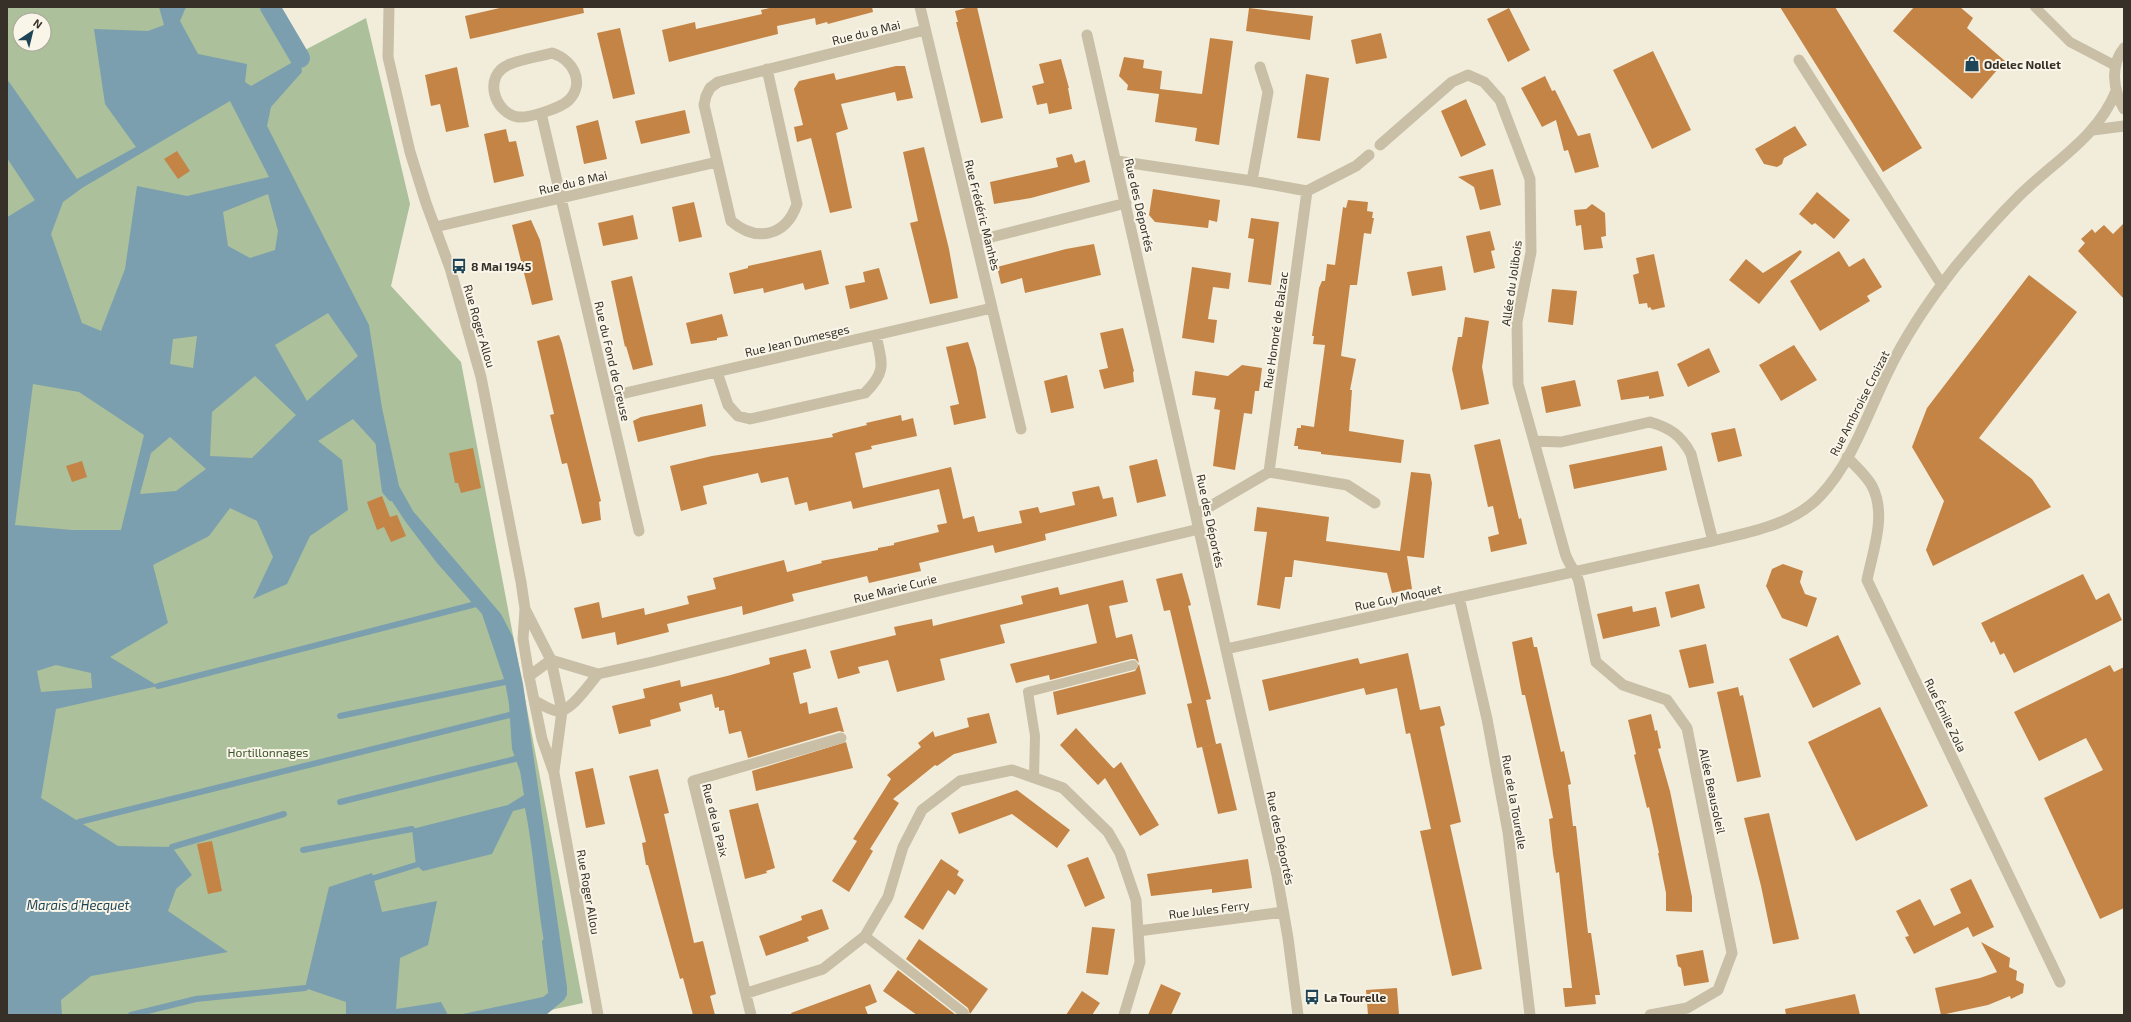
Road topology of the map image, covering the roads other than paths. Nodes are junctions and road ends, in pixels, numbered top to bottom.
1 (389, 7) edge
2 (920, 7) edge
3 (2035, 7) edge
4 (925, 30) junction
5 (1087, 35) dead end
6 (2124, 48) edge
7 (1799, 60) dead end
8 (2116, 66) junction
9 (1260, 67) dead end
10 (766, 69) junction
11 (2116, 91) junction
12 (2124, 109) edge
13 (541, 113) junction
14 (2124, 126) edge
15 (2093, 130) junction
16 (1380, 145) dead end
17 (1368, 155) dead end
18 (1117, 161) junction
19 (717, 162) junction
20 (1252, 181) junction
21 (1307, 191) junction
22 (562, 198) junction
23 (1126, 203) junction
24 (435, 227) junction
25 (976, 241) junction
26 (1942, 285) junction
27 (992, 308) junction
28 (876, 335) junction
29 (717, 372) junction
30 (608, 397) junction
31 (1022, 429) dead end
32 (1534, 441) junction
33 (1847, 457) junction
34 (1270, 472) junction
35 (1375, 503) dead end
36 (1196, 514) junction
37 (1199, 529) junction
38 (639, 531) dead end
39 (1713, 541) junction
40 (1576, 572) junction
41 (1459, 597) junction
42 (525, 609) junction
43 (1226, 649) junction
44 (551, 660) junction
45 (1133, 665) dead end
46 (598, 674) junction
47 (529, 676) junction
48 (535, 701) junction
49 (562, 711) junction
50 (841, 738) dead end
51 (554, 773) junction
52 (1034, 778) junction
53 (1284, 912) junction
54 (1138, 931) junction
55 (865, 936) junction
56 (2060, 982) dead end
57 (747, 993) junction
58 (964, 1012) dead end
59 (598, 1015) edge
60 (751, 1015) edge
61 (1124, 1015) edge
62 (1298, 1015) edge
63 (1530, 1015) edge
64 (1650, 1015) edge

1 - 24 street, Rue Roger Allou
2 - 4 street, Rue Frédéric Manhès
3 - 8 lane
4 - 10 street, Rue du 8 Mai
4 - 25 street, Rue Frédéric Manhès
5 - 18 street, Rue des Déportés
6 - 8 street
7 - 26 street
8 - 11 street
9 - 20 street
10 - 19 street, Rue du 8 Mai
10 - 19 street, Rue du 8 Mai
11 - 12 street
11 - 15 street, Rue Ambroise Croizat
13 - 13 street
13 - 22 street, Rue du Fond de Creuse
14 - 15 street
15 - 26 street, Rue Ambroise Croizat
16 - 32 street, Allée du Jolibois
17 - 21 street
18 - 20 street
18 - 23 street, Rue des Déportés
19 - 22 street, Rue du 8 Mai
20 - 21 street
21 - 34 street, Rue Honoré de Balzac
22 - 24 street, Rue du 8 Mai
22 - 30 street, Rue du Fond de Creuse
23 - 25 street
23 - 36 street, Rue des Déportés
24 - 42 street, Rue Roger Allou
25 - 27 street, Rue Frédéric Manhès
26 - 33 street, Rue Ambroise Croizat
27 - 28 street, Rue Jean Dumesges
27 - 31 street, Rue Frédéric Manhès
28 - 29 street, Rue Jean Dumesges
28 - 29 street
29 - 30 street, Rue Jean Dumesges
30 - 38 street, Rue du Fond de Creuse
32 - 39 street
32 - 40 street, Allée du Jolibois
33 - 39 street, Rue Ambroise Croizat
33 - 56 street, Rue Émile Zola
34 - 35 street
34 - 36 street
36 - 37 street, Rue des Déportés
37 - 43 street, Rue des Déportés
37 - 46 street, Rue Marie Curie
39 - 40 street, Rue Ambroise Croizat
40 - 41 street, Rue Guy Moquet
40 - 64 street, Allée Beausoleil
41 - 43 street, Rue Guy Moquet
41 - 63 street, Rue de la Tourelle
42 - 44 street, Rue Roger Allou
42 - 47 street, Rue Roger Allou
43 - 53 street, Rue des Déportés
44 - 46 street
44 - 47 street
44 - 49 street, Rue Roger Allou
45 - 52 lane
46 - 49 street
47 - 48 street, Rue Roger Allou
48 - 49 street
48 - 51 street, Rue Roger Allou
49 - 51 street, Rue Roger Allou
50 - 57 street, Rue de la Paix
51 - 59 street, Rue Roger Allou
52 - 54 street
52 - 55 street
53 - 54 street, Rue Jules Ferry
53 - 62 street, Rue des Déportés
54 - 61 street
55 - 57 street
55 - 58 lane
57 - 60 street, Rue de la Paix

